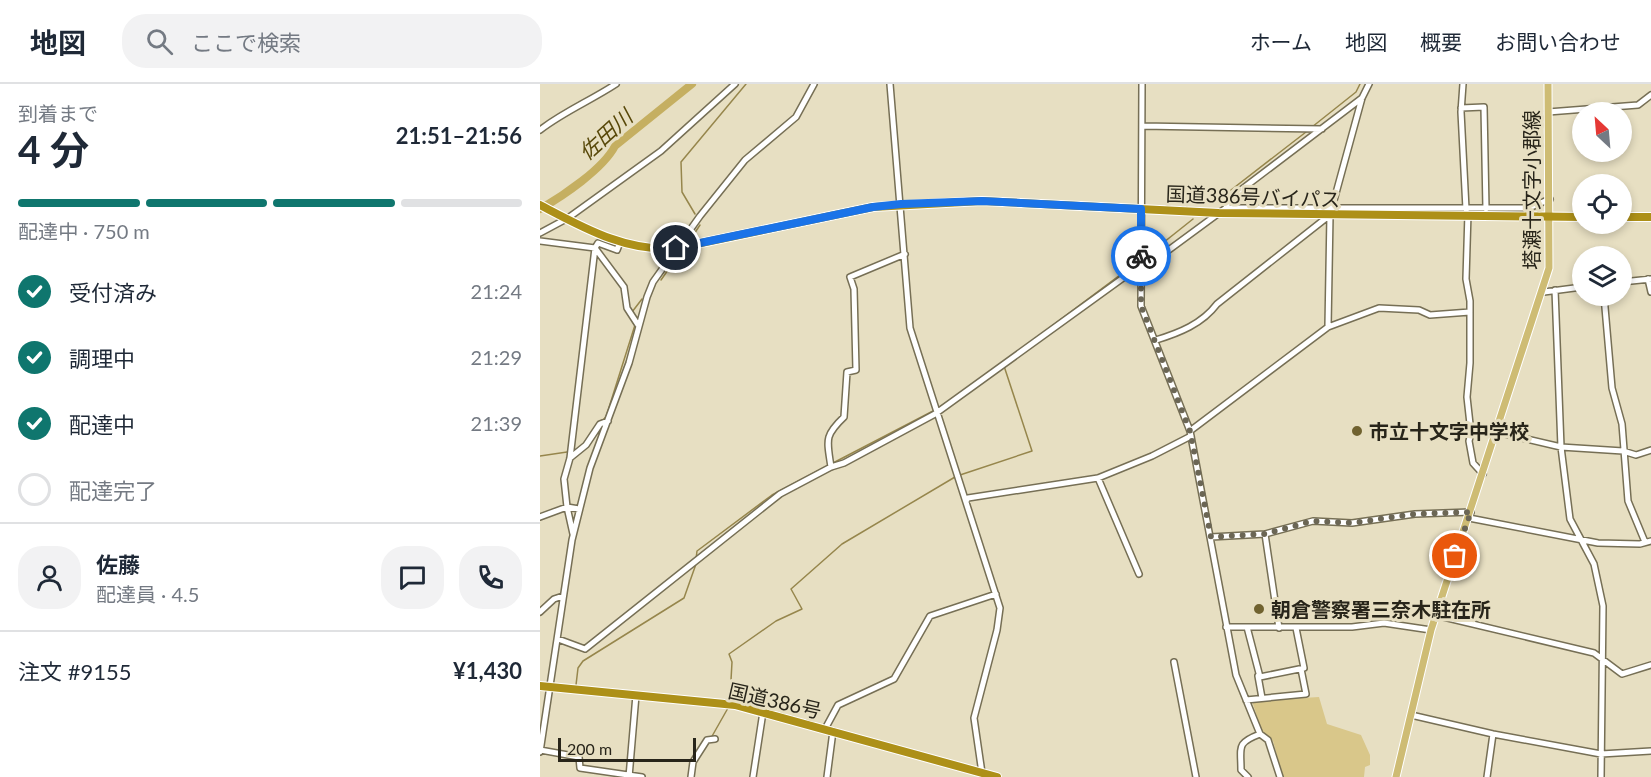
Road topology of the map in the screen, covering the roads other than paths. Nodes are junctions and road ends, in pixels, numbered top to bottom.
1 (616, 84) edge
2 (735, 84) edge
3 (814, 84) edge
4 (890, 84) edge
5 (1142, 84) edge
6 (1369, 84) edge
7 (1463, 84) edge
8 (1548, 84) edge
9 (1651, 95) edge
10 (1362, 98) junction
11 (1461, 108) junction
12 (1548, 112) junction
13 (1143, 126) junction
14 (1322, 129) junction
15 (540, 130) edge
16 (1550, 199) junction
17 (901, 204) junction
18 (540, 205) edge
19 (1226, 208) junction
20 (1141, 209) junction
21 (1486, 209) junction
22 (1331, 212) junction
23 (1467, 212) junction
24 (1219, 213) junction
25 (1550, 216) junction
26 (1572, 217) edge
27 (1632, 217) edge
28 (1651, 217) edge
29 (568, 218) junction
30 (540, 233) edge
31 (540, 241) edge
32 (620, 242) junction
33 (595, 248) junction
34 (676, 248) junction
35 (905, 254) junction
36 (1141, 265) junction
37 (1649, 279) edge
38 (1632, 281) edge
39 (1572, 288) edge
40 (1555, 290) junction
41 (1544, 292) junction
42 (1651, 292) edge
43 (1605, 306) edge
44 (1470, 312) junction
45 (638, 325) junction
46 (1328, 327) junction
47 (1156, 340) junction
48 (935, 414) junction
49 (608, 421) junction
50 (1497, 432) junction
51 (1190, 433) junction
52 (1561, 447) junction
53 (1651, 450) edge
54 (1623, 451) junction
55 (570, 458) junction
56 (831, 467) junction
57 (1483, 474) junction
58 (1098, 478) junction
59 (966, 501) junction
60 (567, 507) junction
61 (579, 509) junction
62 (1470, 515) junction
63 (540, 516) edge
64 (573, 534) junction
65 (1264, 534) junction
66 (1211, 537) junction
67 (1584, 541) junction
68 (1648, 542) edge
69 (1138, 574) dead end
70 (996, 594) junction
71 (563, 596) junction
72 (540, 612) edge
73 (1435, 615) junction
74 (1226, 627) junction
75 (1247, 627) junction
76 (1279, 628) junction
77 (1296, 628) junction
78 (1431, 630) junction
79 (558, 639) junction
80 (1602, 657) junction
81 (1174, 662) dead end
82 (1651, 665) edge
83 (1301, 669) junction
84 (1258, 676) junction
85 (540, 686) edge
86 (551, 686) junction
87 (636, 695) junction
88 (1262, 698) junction
89 (1246, 700) junction
90 (763, 712) junction
91 (1411, 715) junction
92 (829, 730) junction
93 (1260, 734) junction
94 (1493, 734) junction
95 (712, 739) dead end
96 (540, 751) edge
97 (1651, 751) edge
98 (1601, 754) junction
99 (982, 773) junction
100 (629, 776) edge
101 (642, 777) edge
102 (691, 777) edge
103 (753, 777) edge
104 (827, 777) edge
105 (997, 777) edge
106 (1196, 777) edge
107 (1248, 777) edge
108 (1280, 777) edge
109 (1396, 777) edge
110 (1487, 777) edge
111 (1601, 777) edge

1 - 15 street
2 - 29 street
3 - 34 street
4 - 17 street
5 - 13 street
6 - 10 street
7 - 11 street
8 - 12 main road, 塔瀬十文字小郡線
9 - 12 street
10 - 14 street
10 - 22 street
11 - 21 street
11 - 23 street
12 - 16 main road, 塔瀬十文字小郡線
13 - 14 street
13 - 20 street
14 - 19 street
16 - 21 street
16 - 25 main road, 塔瀬十文字小郡線
17 - 20 highway, 国道386号バイパス
17 - 34 highway, 国道386号バイパス
17 - 35 street
18 - 29 highway, 国道386号バイパス
19 - 22 street
19 - 24 street
20 - 24 highway, 国道386号バイパス
20 - 36 street
21 - 23 street
22 - 23 highway, 国道386号バイパス
22 - 24 highway, 国道386号バイパス
22 - 46 street
22 - 47 street
23 - 25 highway, 国道386号バイパス
23 - 44 street
24 - 36 street
25 - 26 highway, 国道386号バイパス
25 - 41 main road, 塔瀬十文字小郡線
27 - 28 highway
29 - 30 street
29 - 32 highway, 国道386号バイパス
31 - 33 street
32 - 33 street
32 - 34 highway, 国道386号バイパス
33 - 45 street
33 - 55 street
34 - 45 street
35 - 48 street
35 - 56 street
36 - 47 street
36 - 48 street
37 - 38 street
37 - 42 street
39 - 40 street
40 - 41 street
40 - 52 street
41 - 50 main road, 塔瀬十文字小郡線
43 - 54 street
44 - 46 street
44 - 57 street
45 - 49 street
46 - 51 street
47 - 51 street
48 - 56 street
48 - 59 street
49 - 55 street
49 - 61 street
50 - 52 street
50 - 57 main road, 塔瀬十文字小郡線
51 - 58 street
51 - 66 street
52 - 54 street
52 - 67 street
53 - 54 street
54 - 68 street
55 - 60 street
56 - 79 street
57 - 62 main road, 塔瀬十文字小郡線
58 - 59 street
58 - 69 street
59 - 70 street
60 - 61 street
60 - 63 street
60 - 64 street
61 - 64 street
62 - 65 street
62 - 67 street
62 - 73 main road, 塔瀬十文字小郡線
64 - 71 street
65 - 66 street
65 - 76 street
66 - 74 street
67 - 68 street
67 - 80 street
70 - 92 street
70 - 99 street
71 - 72 street
71 - 79 street
73 - 78 main road, 塔瀬十文字小郡線
73 - 80 street
74 - 75 street
74 - 89 street
75 - 76 street
75 - 84 street
76 - 77 street
77 - 78 street
77 - 83 street
78 - 91 main road, 塔瀬十文字小郡線
79 - 86 street
80 - 82 street
80 - 98 street
81 - 106 street
83 - 84 street
83 - 88 street
84 - 88 street
85 - 86 highway, 国道386号
86 - 87 highway, 国道386号
86 - 96 street
87 - 90 highway, 国道386号
87 - 100 street
88 - 89 street
89 - 93 street
90 - 92 highway, 国道386号
90 - 103 street
91 - 94 street
91 - 109 main road, 塔瀬十文字小郡線
92 - 99 highway, 国道386号
92 - 104 street
93 - 107 street
93 - 108 street
94 - 98 street
94 - 110 street
95 - 102 street
96 - 100 street
97 - 98 street
98 - 111 street
99 - 105 highway, 国道386号
100 - 101 street

